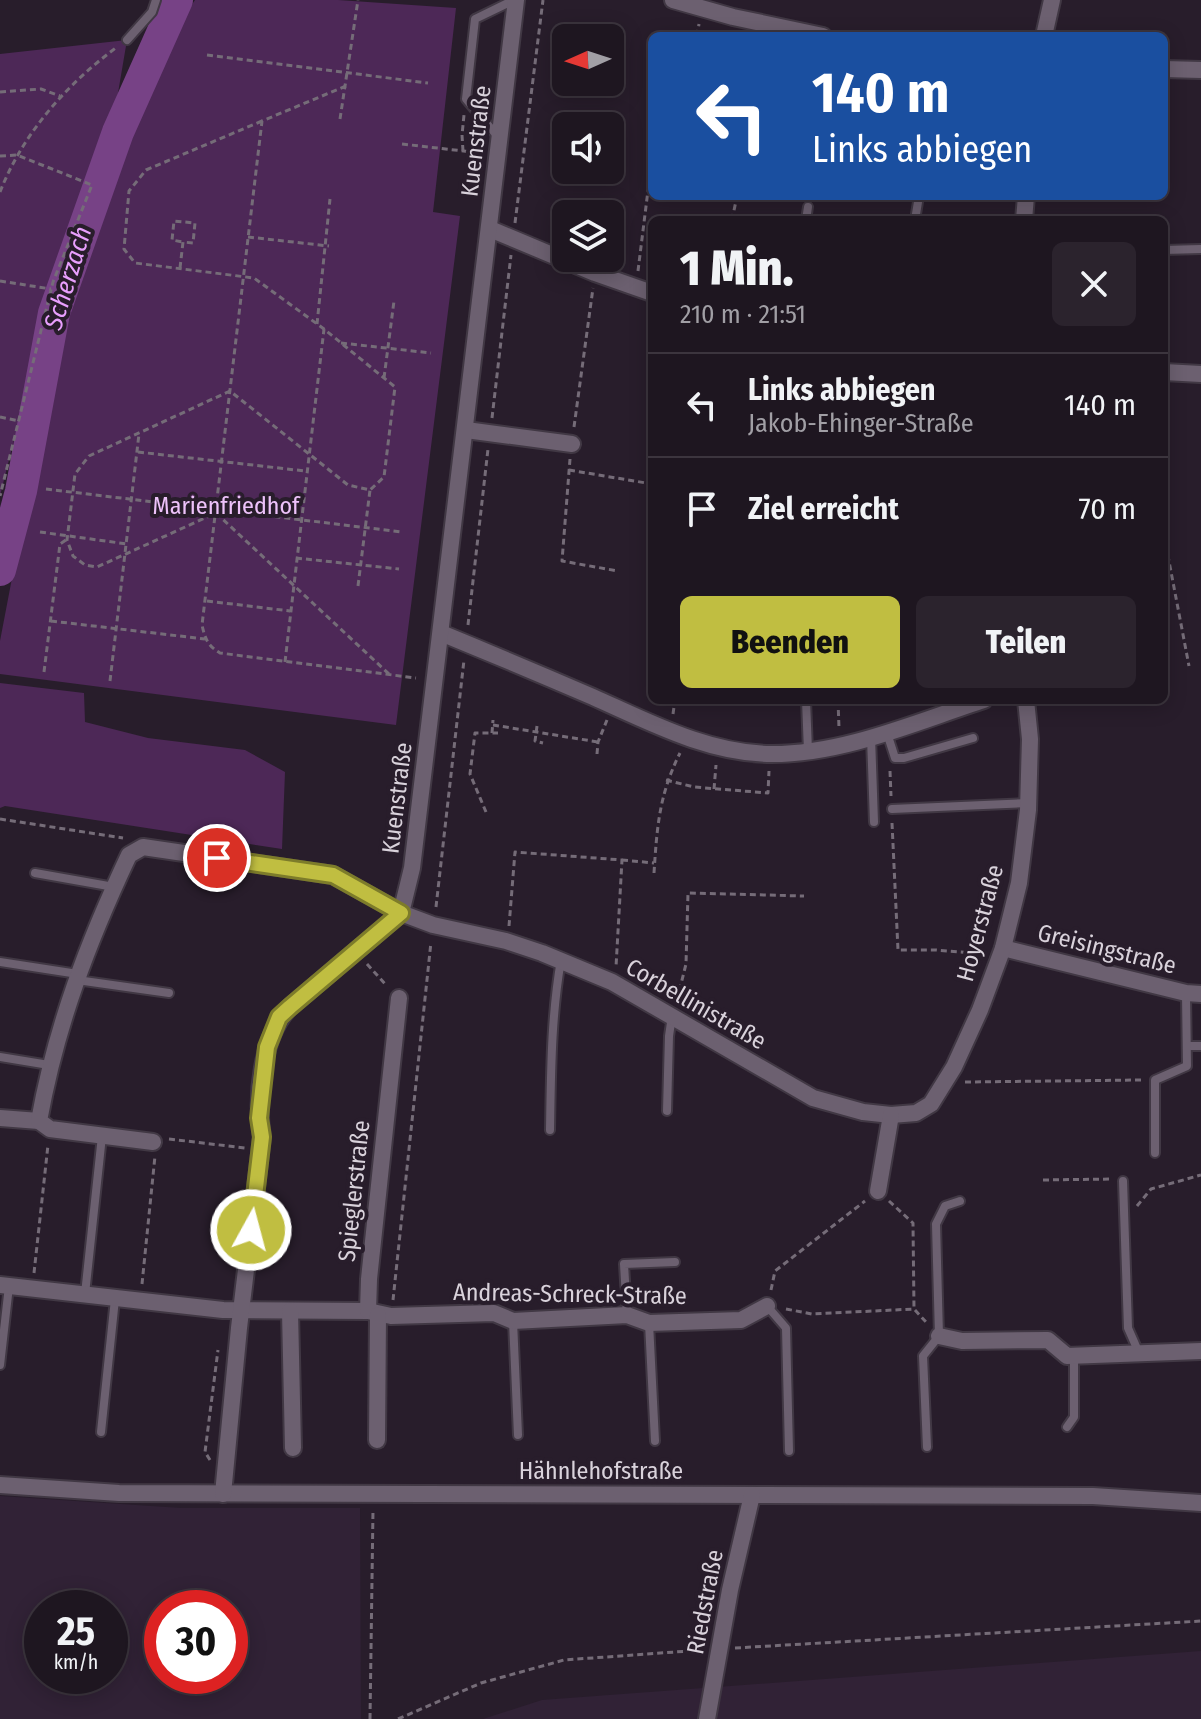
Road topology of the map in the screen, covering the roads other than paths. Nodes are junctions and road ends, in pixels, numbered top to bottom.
1 (156, 0) edge
2 (515, 0) edge
3 (673, 0) edge
4 (1052, 0) edge
5 (800, 32) edge
6 (1045, 32) edge
7 (127, 40) road end
8 (1168, 69) edge
9 (1201, 70) edge
10 (501, 141) junction
11 (808, 207) dead end
12 (807, 216) edge
13 (490, 229) junction
14 (1201, 249) edge
15 (1168, 250) edge
16 (644, 290) edge
17 (1168, 372) edge
18 (1201, 374) edge
19 (466, 430) junction
20 (572, 444) dead end
21 (441, 633) junction
22 (806, 704) edge
23 (973, 704) edge
24 (1026, 704) edge
25 (882, 736) junction
26 (973, 738) dead end
27 (808, 751) junction
28 (1028, 803) junction
29 (892, 809) road end
30 (874, 822) dead end
31 (35, 873) dead end
32 (114, 887) junction
33 (401, 913) junction
34 (1001, 954) junction
35 (561, 960) junction
36 (0, 962) edge
37 (78, 977) junction
38 (169, 993) dead end
39 (1194, 993) edge
40 (399, 998) road end
41 (673, 1015) junction
42 (1187, 1046) junction
43 (1201, 1046) edge
44 (0, 1057) edge
45 (49, 1065) junction
46 (667, 1111) dead end
47 (891, 1115) junction
48 (0, 1118) edge
49 (44, 1125) junction
50 (550, 1130) dead end
51 (102, 1136) junction
52 (153, 1142) road end
53 (1155, 1153) dead end
54 (1123, 1181) road end
55 (878, 1191) road end
56 (960, 1201) dead end
57 (675, 1262) dead end
58 (5, 1286) edge
59 (85, 1295) junction
60 (115, 1299) junction
61 (767, 1306) joint
62 (241, 1311) junction
63 (290, 1311) junction
64 (373, 1313) junction
65 (627, 1315) junction
66 (513, 1321) junction
67 (649, 1323) junction
68 (939, 1336) junction
69 (1201, 1351) edge
70 (1139, 1353) junction
71 (1074, 1356) junction
72 (0, 1365) edge
73 (1067, 1427) dead end
74 (101, 1432) dead end
75 (518, 1435) dead end
76 (377, 1440) dead end
77 (655, 1441) dead end
78 (927, 1447) dead end
79 (293, 1448) dead end
80 (789, 1451) dead end
81 (0, 1485) edge
82 (223, 1494) junction
83 (752, 1495) junction
84 (1201, 1503) edge
85 (707, 1719) edge

1 - 7 lane
2 - 10 street, Kuenstraße
2 - 10 lane
3 - 5 street
4 - 6 street
8 - 9 street
10 - 13 street, Kuenstraße
11 - 12 lane
13 - 16 street
13 - 19 street, Kuenstraße
14 - 15 lane
17 - 18 street
19 - 20 street
19 - 21 street, Kuenstraße
21 - 27 street
21 - 33 street, Kuenstraße
22 - 27 lane
23 - 25 street
24 - 28 street, Hoyerstraße
25 - 26 lane
25 - 27 street
25 - 30 lane
28 - 29 lane
28 - 34 street, Hoyerstraße
31 - 32 lane
32 - 33 street, Corbellinistraße
32 - 37 street
33 - 35 street, Corbellinistraße
33 - 62 street
34 - 39 street, Greisingstraße
34 - 47 street, Hoyerstraße
35 - 41 street, Corbellinistraße
35 - 50 lane
36 - 37 lane
37 - 38 lane
37 - 45 street
39 - 42 lane
40 - 64 street, Spieglerstraße
41 - 46 lane
41 - 47 street, Corbellinistraße
42 - 43 lane
42 - 53 lane
44 - 45 lane
45 - 49 street
47 - 55 street
48 - 49 street
49 - 51 street
51 - 52 street
51 - 59 lane
54 - 70 lane
56 - 68 lane
57 - 65 lane
58 - 59 street
58 - 72 lane
59 - 60 street
60 - 62 street
60 - 74 lane
61 - 67 street, Andreas-Schreck-Straße
61 - 80 lane
62 - 63 street
62 - 82 street
63 - 64 street
63 - 79 street
64 - 66 street, Andreas-Schreck-Straße
64 - 76 street, Spieglerstraße
65 - 66 street, Andreas-Schreck-Straße
65 - 67 street, Andreas-Schreck-Straße
66 - 75 lane
67 - 77 lane
68 - 71 street
68 - 78 lane
69 - 70 street
70 - 71 street
71 - 73 lane
81 - 82 street, Hähnlehofstraße
82 - 83 street, Hähnlehofstraße
83 - 84 street, Hähnlehofstraße
83 - 85 street, Riedstraße

